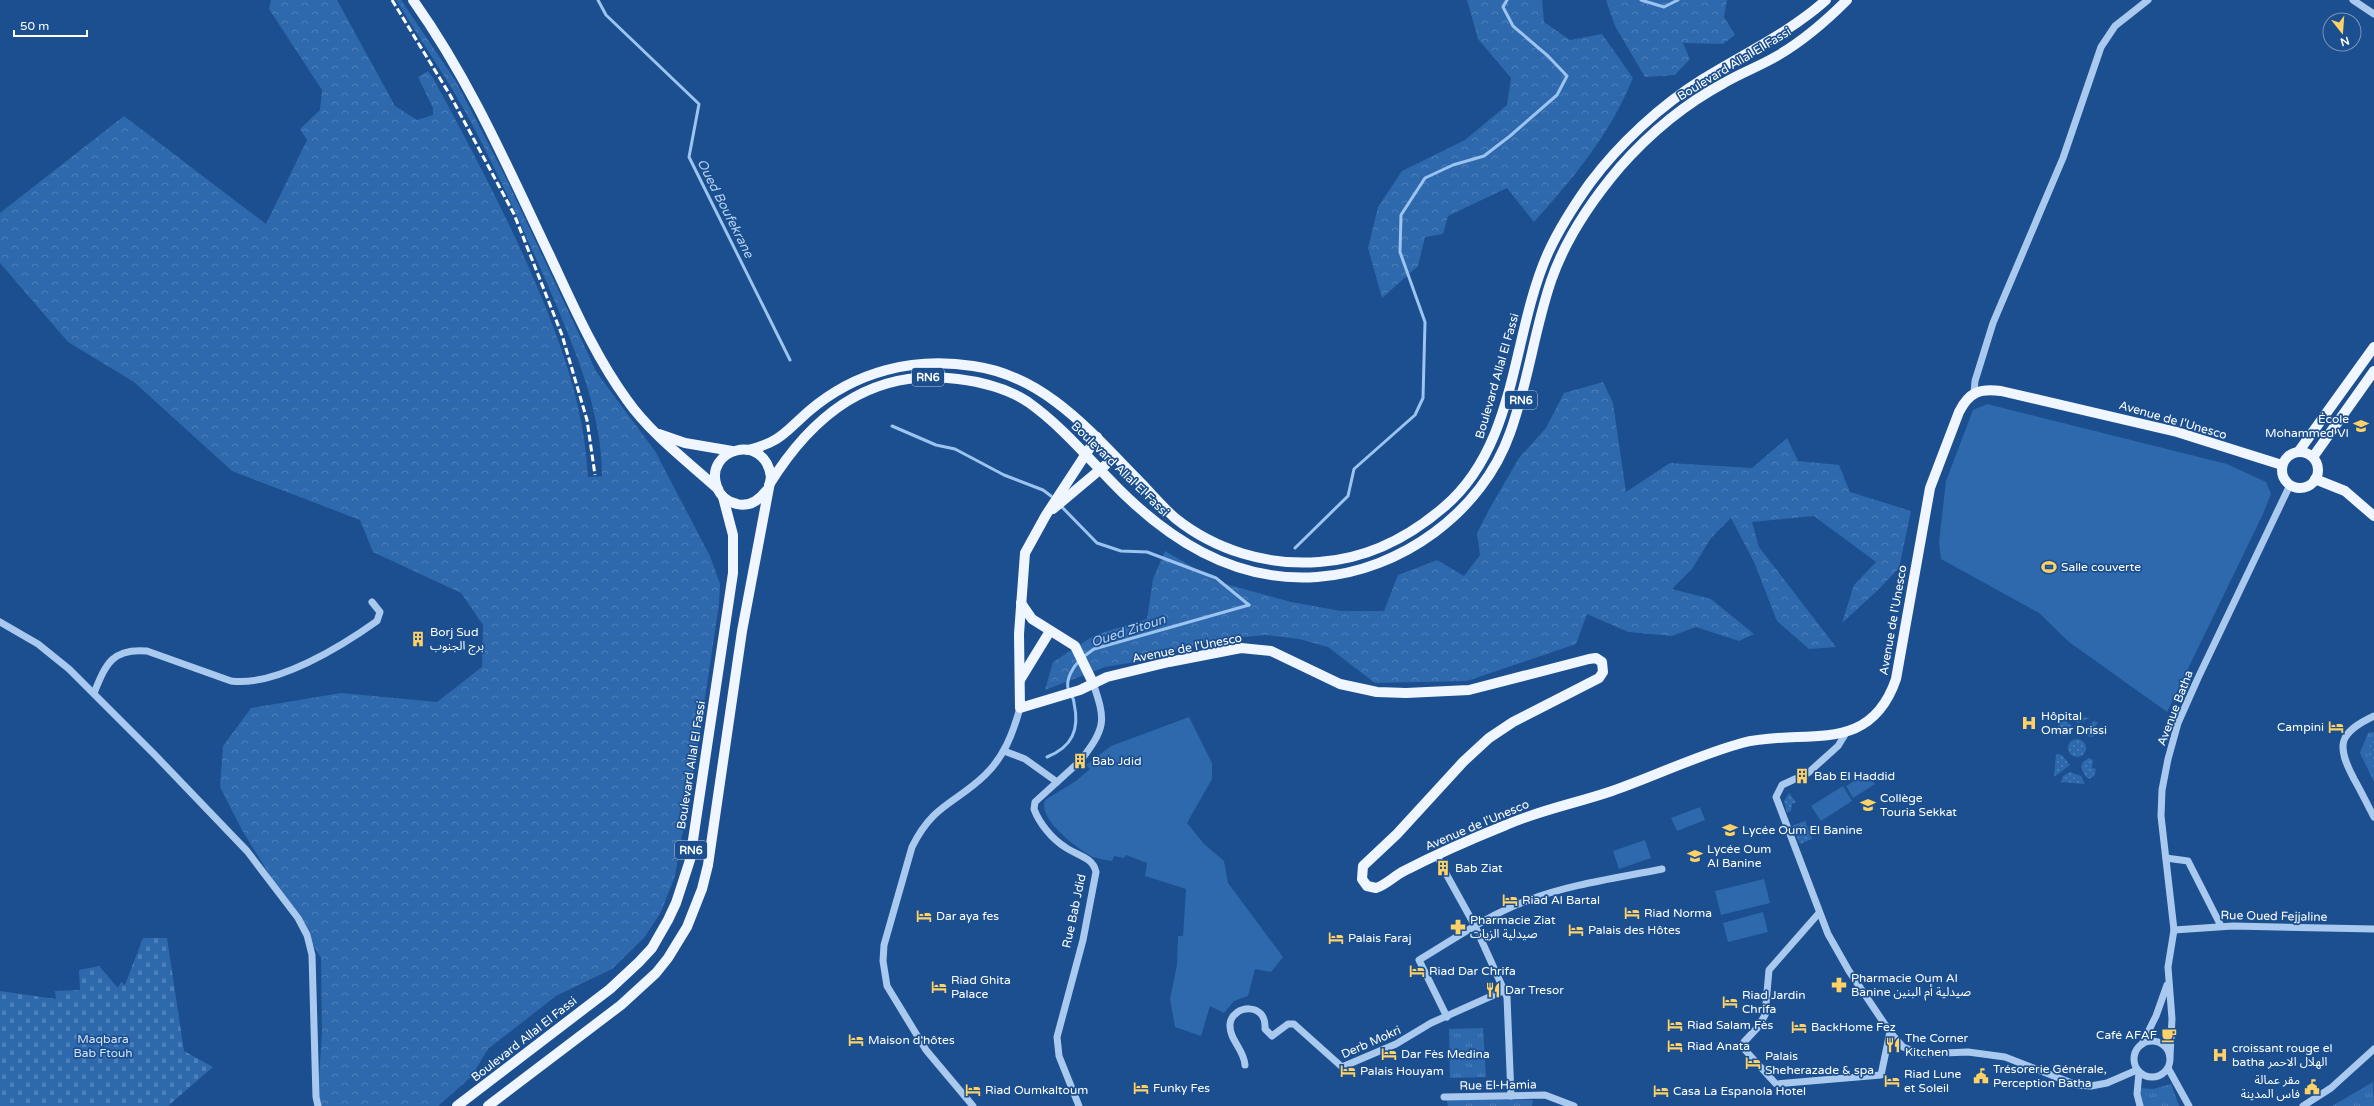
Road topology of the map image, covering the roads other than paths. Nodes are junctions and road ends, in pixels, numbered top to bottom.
1 (413, 0) edge
2 (1826, 0) edge
3 (1847, 0) edge
4 (2148, 0) edge
5 (2353, 0) edge
6 (2374, 14) edge
7 (1526, 326) junction
8 (1538, 328) junction
9 (2374, 347) edge
10 (2374, 370) edge
11 (1974, 392) junction
12 (657, 434) junction
13 (1096, 437) junction
14 (748, 450) junction
15 (732, 451) junction
16 (2299, 451) junction
17 (1085, 453) junction
18 (1115, 457) junction
19 (2313, 457) junction
20 (2282, 465) junction
21 (1100, 468) junction
22 (2315, 479) junction
23 (1470, 480) junction
24 (2290, 485) junction
25 (1482, 486) junction
26 (768, 488) junction
27 (720, 493) junction
28 (1046, 515) junction
29 (2374, 516) edge
30 (372, 602) dead end
31 (1021, 602) junction
32 (0, 622) edge
33 (1050, 631) junction
34 (1020, 681) junction
35 (1093, 683) junction
36 (94, 693) junction
37 (1020, 708) junction
38 (2374, 716) edge
39 (1846, 733) junction
40 (1004, 751) junction
41 (1808, 773) tunnel mouth
42 (1795, 779) tunnel mouth
43 (1057, 782) junction
44 (2374, 817) edge
45 (1437, 855) junction
46 (2166, 858) junction
47 (1662, 869) dead end
48 (1820, 913) junction
49 (1475, 926) junction
50 (2221, 926) junction
51 (2374, 929) edge
52 (2174, 930) junction
53 (2168, 982) junction
54 (1505, 990) junction
55 (1447, 1017) junction
56 (1890, 1032) junction
57 (2142, 1044) junction
58 (2374, 1049) edge
59 (2170, 1056) junction
60 (1245, 1065) dead end
61 (2168, 1068) junction
62 (2138, 1071) junction
63 (1444, 1096) dead end
64 (1511, 1096) junction
65 (318, 1106) edge
66 (457, 1106) edge
67 (488, 1106) edge
68 (973, 1106) edge
69 (1079, 1106) edge
70 (1574, 1106) edge
71 (2140, 1106) edge
72 (2189, 1106) edge
73 (2303, 1106) edge

1 - 12 main road
2 - 7 main road, Boulevard Allal El Fassi / RN6
3 - 8 main road, Boulevard Allal El Fassi / RN6
4 - 11 street
5 - 6 street
7 - 8 main road
7 - 23 main road, Boulevard Allal El Fassi / RN6
8 - 25 main road, Boulevard Allal El Fassi / RN6
9 - 16 main road
10 - 19 main road
11 - 20 main road, Avenue de l'Unesco
11 - 39 main road, Avenue de l'Unesco
12 - 15 main road
12 - 27 main road
13 - 14 main road, Boulevard Allal El Fassi / RN6
13 - 17 main road
13 - 18 main road, Boulevard Allal El Fassi / RN6
14 - 15 main road, RN6
14 - 26 main road, RN6
15 - 27 main road, RN6
16 - 19 main road
16 - 20 main road
17 - 21 main road, Boulevard Allal El Fassi / RN6
17 - 26 main road, Boulevard Allal El Fassi / RN6
17 - 28 main road
18 - 21 main road
18 - 23 main road, Boulevard Allal El Fassi / RN6
19 - 22 main road
20 - 24 main road
21 - 25 main road, Boulevard Allal El Fassi / RN6
21 - 28 main road
22 - 24 main road
22 - 29 main road
23 - 25 main road
24 - 46 street, Avenue Batha
26 - 27 main road, RN6
26 - 67 main road, Boulevard Allal El Fassi / RN6
27 - 66 main road, Boulevard Allal El Fassi / RN6
28 - 31 main road
30 - 36 street
31 - 33 main road, Rue Bab Jdid
31 - 34 main road
32 - 36 street
33 - 34 main road
33 - 35 main road, Rue Bab Jdid
34 - 37 main road
35 - 37 main road, Avenue de l'Unesco
35 - 43 street, Rue Bab Jdid
35 - 45 main road, Avenue de l'Unesco
36 - 65 street
37 - 40 street
38 - 44 street
39 - 41 street
39 - 45 main road, Avenue de l'Unesco
40 - 43 street
40 - 68 street
42 - 48 street
43 - 69 street, Rue Bab Jdid
45 - 49 street
46 - 50 street
46 - 52 street, Avenue Batha
47 - 49 street
48 - 56 street
48 - 56 street
49 - 54 street
49 - 55 street
50 - 51 street, Rue Oued Fejjaline
50 - 52 street, Rue Oued Fejjaline
52 - 53 street, Avenue Batha
53 - 57 street, Avenue Batha
53 - 59 street, Avenue Batha
54 - 55 street, Derb Mokri
54 - 64 street
55 - 60 street, Derb Mokri
56 - 62 street
57 - 59 street
57 - 62 street
58 - 73 street
59 - 61 street
61 - 62 street
61 - 72 street
62 - 71 street
63 - 64 street, Rue El-Hamia
64 - 70 street, Rue El-Hamia

